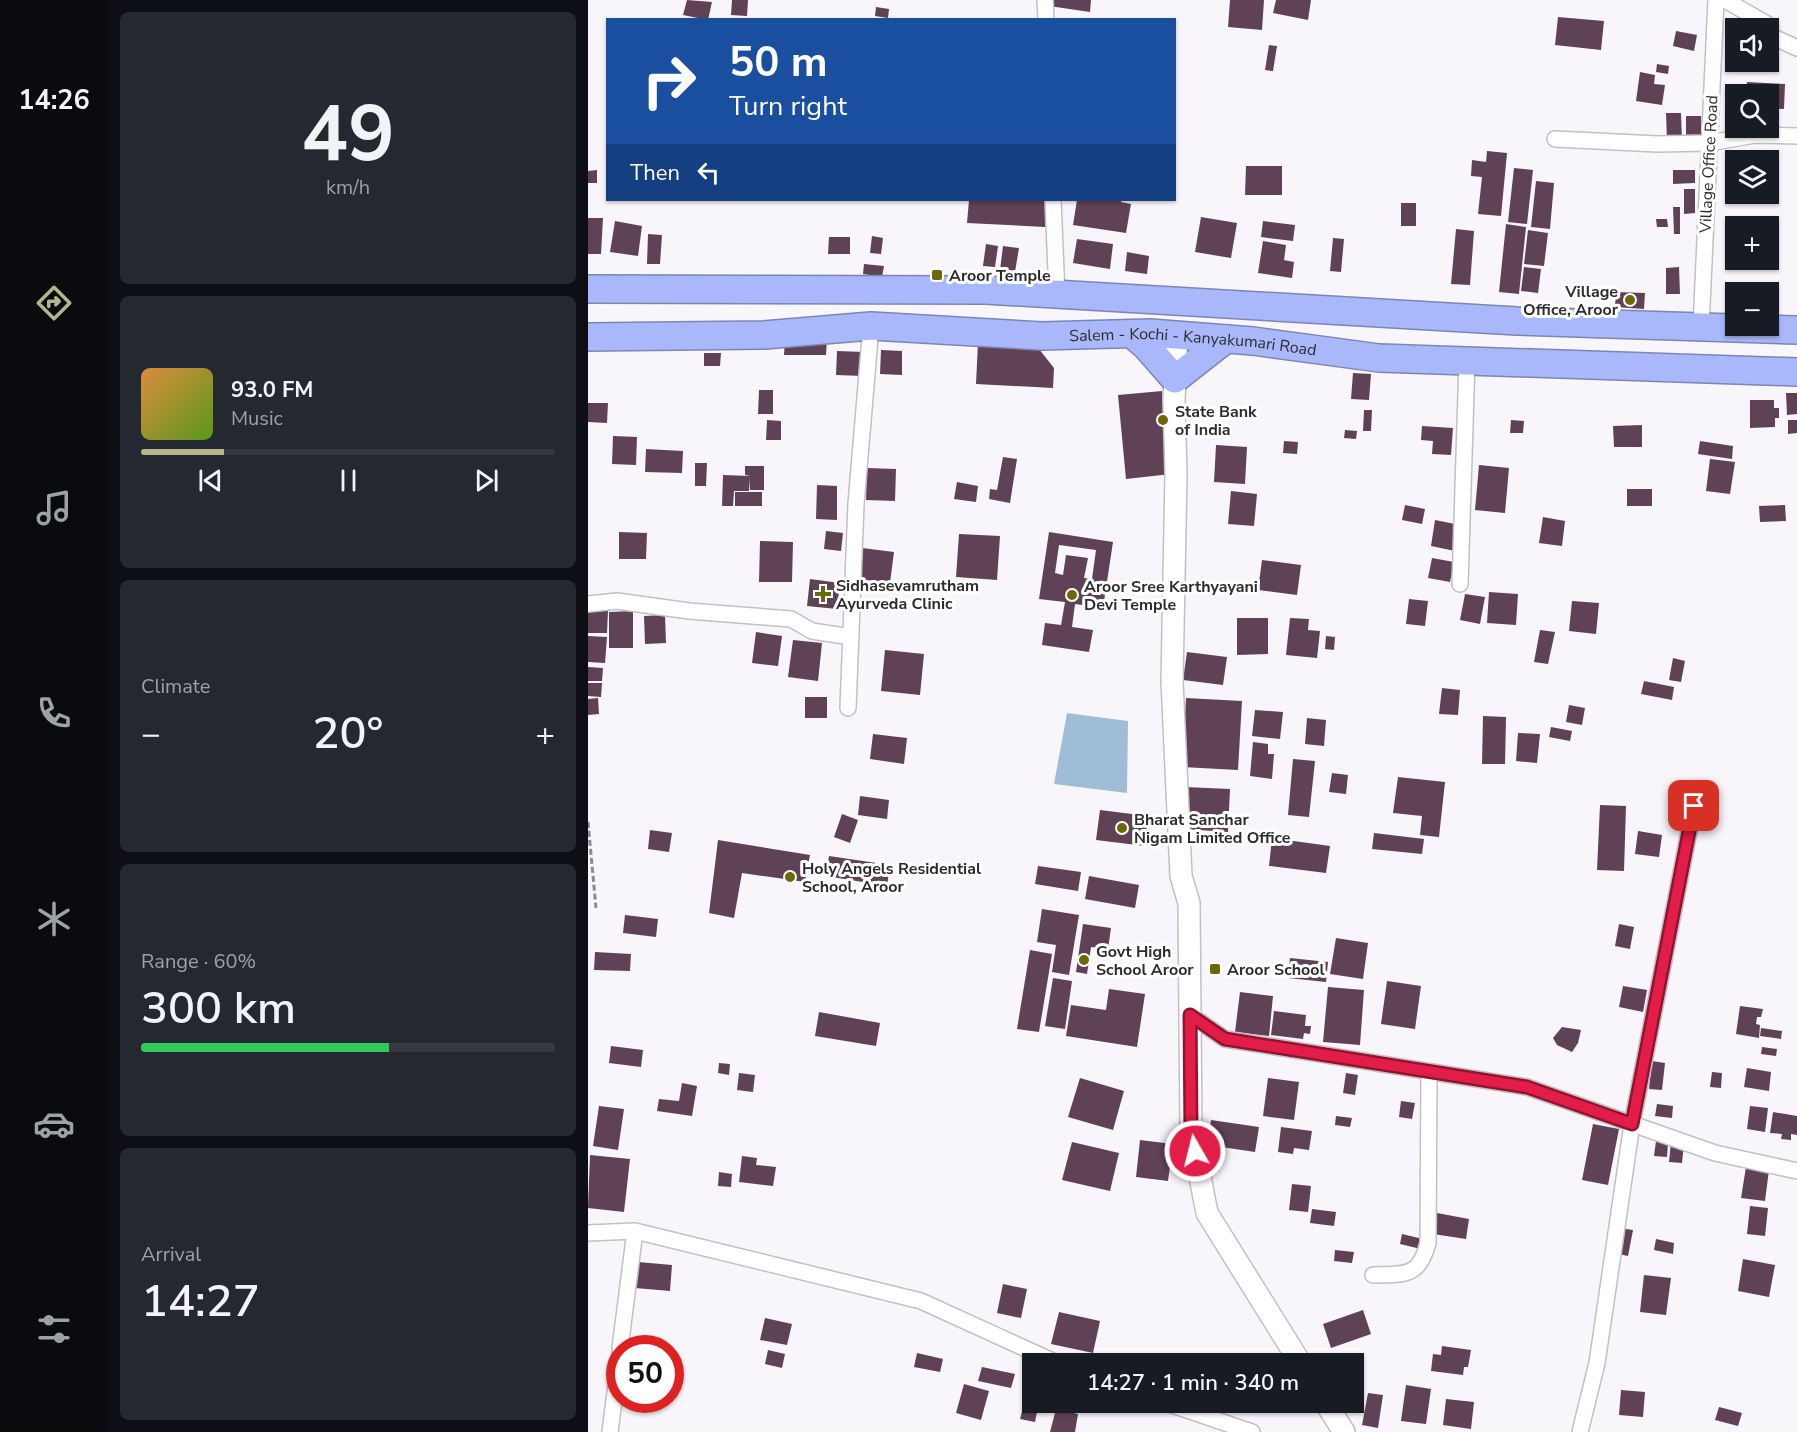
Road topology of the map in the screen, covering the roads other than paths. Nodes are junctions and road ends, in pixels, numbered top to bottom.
1 (1045, 0) edge
2 (1716, 0) edge
3 (1725, 0) edge
4 (1046, 18) edge
5 (1797, 48) edge
6 (1797, 136) edge
7 (1556, 139) dead end
8 (1708, 143) junction
9 (1053, 201) edge
10 (588, 289) edge
11 (1057, 295) junction
12 (871, 326) junction
13 (1701, 327) junction
14 (1797, 330) edge
15 (1132, 334) junction
16 (1177, 335) junction
17 (588, 337) edge
18 (1226, 339) junction
19 (1467, 361) junction
20 (1797, 372) edge
21 (1175, 379) junction
22 (1460, 584) dead end
23 (588, 604) edge
24 (851, 637) junction
25 (848, 708) dead end
26 (1694, 806) dead end
27 (1190, 1015) junction
28 (1429, 1072) junction
29 (1632, 1124) junction
30 (1797, 1171) edge
31 (634, 1232) junction
32 (588, 1233) edge
33 (1372, 1275) dead end
34 (622, 1335) edge
35 (1035, 1353) edge
36 (1294, 1353) edge
37 (612, 1413) edge
38 (1195, 1413) edge
39 (1332, 1413) edge
40 (610, 1432) edge
41 (1252, 1432) edge
42 (1344, 1432) edge
43 (1580, 1432) edge

1 - 4 street
2 - 8 street, Village Office Road
3 - 5 street
6 - 8 street
7 - 8 street
8 - 13 street, Village Office Road
9 - 11 street
10 - 11 highway
11 - 13 highway
12 - 15 highway, Salem - Kochi - Kanyakumari Road
12 - 17 highway, Salem - Kochi - Kanyakumari Road
12 - 24 street
13 - 14 highway
15 - 16 highway, Salem - Kochi - Kanyakumari Road
15 - 21 highway
16 - 18 highway, Salem - Kochi - Kanyakumari Road
16 - 21 main road
18 - 19 highway, Salem - Kochi - Kanyakumari Road
18 - 21 highway
19 - 20 highway, Salem - Kochi - Kanyakumari Road
19 - 22 street
21 - 27 main road
23 - 24 street
24 - 25 street
26 - 29 street
27 - 28 street
27 - 36 main road
28 - 29 street
28 - 33 street
29 - 30 street
29 - 43 street
31 - 32 street
31 - 34 street
31 - 35 street
37 - 40 street
38 - 41 street
39 - 42 main road

